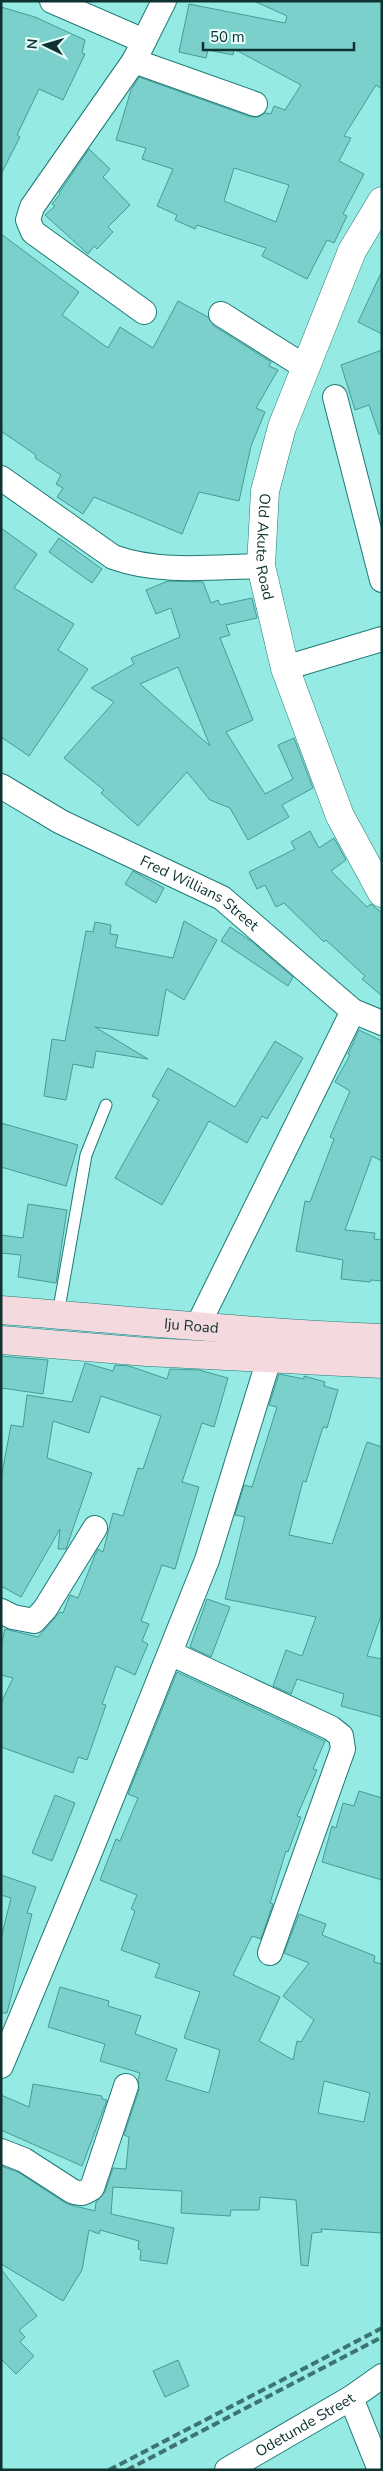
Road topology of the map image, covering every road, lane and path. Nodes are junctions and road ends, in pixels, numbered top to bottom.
1 (52, 1) edge
2 (164, 1) edge
3 (139, 51) junction
4 (256, 104) dead end
5 (382, 201) edge
6 (144, 312) dead end
7 (221, 314) dead end
8 (305, 367) junction
9 (335, 397) dead end
10 (1, 478) edge
11 (261, 566) junction
12 (382, 580) edge
13 (382, 639) edge
14 (286, 668) junction
15 (1, 786) edge
16 (382, 893) edge
17 (353, 1011) junction
18 (382, 1023) edge
19 (106, 1105) dead end
20 (1, 1310) edge
21 (58, 1315) junction
22 (198, 1325) junction
23 (382, 1338) edge
24 (1, 1340) edge
25 (269, 1359) junction
26 (382, 1364) edge
27 (95, 1528) dead end
28 (1, 1611) edge
29 (170, 1653) junction
30 (270, 1953) dead end
31 (1, 2066) edge
32 (126, 2086) dead end
33 (1, 2151) edge
34 (382, 2376) edge
35 (351, 2398) junction
36 (226, 2470) edge
37 (380, 2470) edge

1 - 3 street
2 - 3 street
3 - 4 street
3 - 6 street
5 - 8 street, Old Akute Road
7 - 8 street
8 - 11 street, Old Akute Road
9 - 12 street
10 - 11 street
11 - 14 street, Old Akute Road
13 - 14 street
14 - 16 street, Old Akute Road
15 - 17 street, Fred Willians Street
17 - 18 street, Fred Willians Street
17 - 22 street
19 - 21 lane
20 - 21 main road, Iju Road
21 - 22 main road, Iju Road
22 - 23 main road, Iju Road
24 - 25 main road, Iju Road
25 - 26 main road, Iju Road
25 - 29 street
27 - 28 street
29 - 30 street
29 - 31 street
32 - 33 street
34 - 35 street, Odetunde Street
35 - 36 street, Odetunde Street
35 - 37 street

